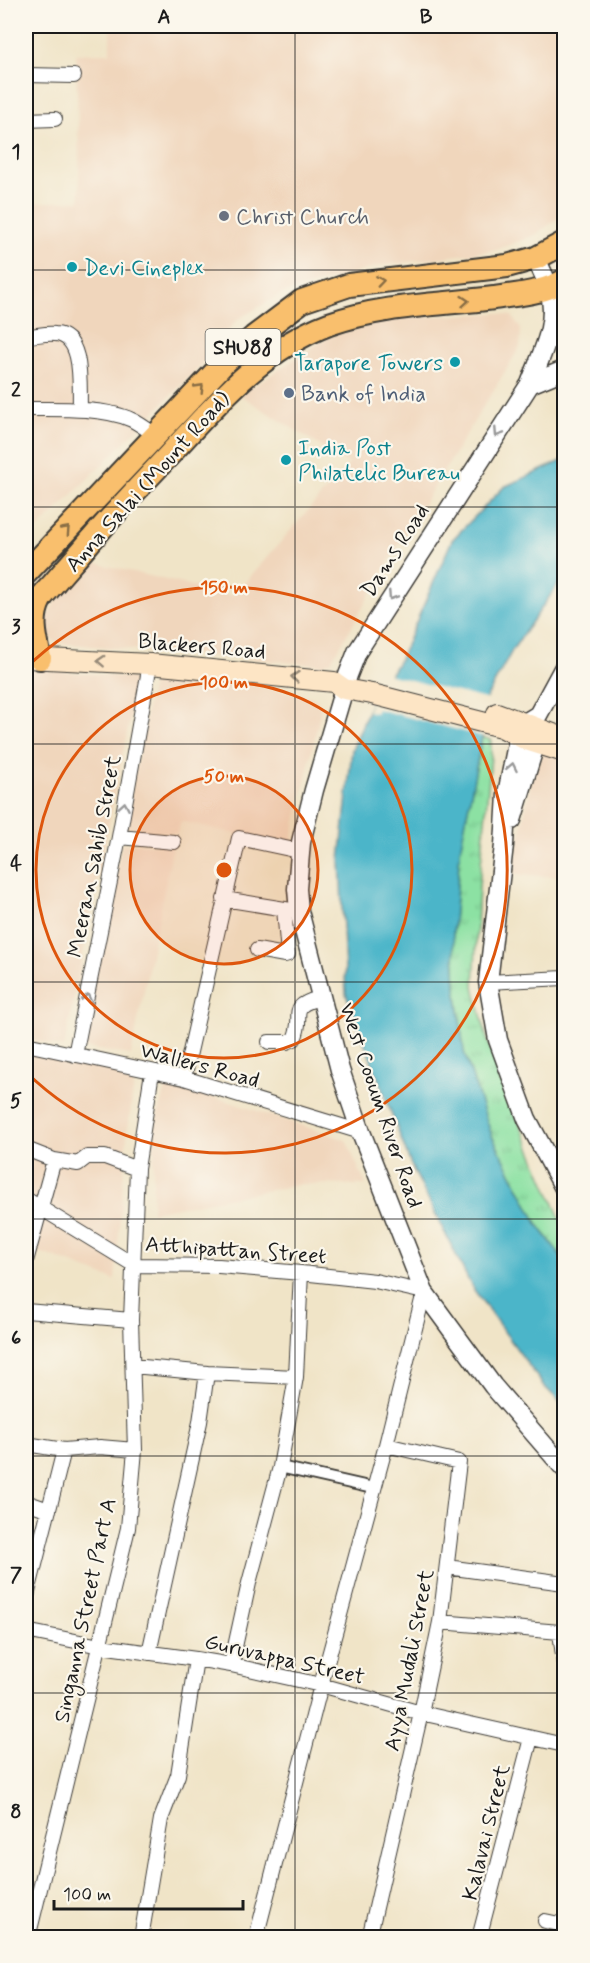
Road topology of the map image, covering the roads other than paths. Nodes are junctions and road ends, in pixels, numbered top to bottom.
1 (26, 75) edge
2 (74, 76) dead end
3 (55, 119) dead end
4 (26, 120) edge
5 (564, 243) edge
6 (536, 258) junction
7 (557, 285) edge
8 (329, 292) junction
9 (355, 316) junction
10 (319, 329) junction
11 (26, 336) edge
12 (564, 370) edge
13 (530, 384) junction
14 (26, 409) edge
15 (80, 409) junction
16 (155, 435) junction
17 (26, 573) edge
18 (33, 596) edge
19 (33, 658) edge
20 (150, 664) junction
21 (564, 667) edge
22 (342, 683) junction
23 (532, 730) junction
24 (564, 738) edge
25 (564, 752) edge
26 (119, 837) junction
27 (174, 842) dead end
28 (299, 851) junction
29 (225, 899) junction
30 (292, 910) junction
31 (257, 950) dead end
32 (564, 978) edge
33 (488, 982) junction
34 (320, 998) junction
35 (269, 1042) dead end
36 (26, 1044) edge
37 (75, 1055) junction
38 (153, 1072) junction
39 (184, 1078) junction
40 (362, 1132) junction
41 (26, 1149) edge
42 (54, 1160) junction
43 (137, 1169) junction
44 (564, 1188) edge
45 (26, 1199) edge
46 (40, 1209) junction
47 (26, 1254) edge
48 (134, 1265) junction
49 (301, 1273) junction
50 (424, 1292) junction
51 (26, 1311) edge
52 (131, 1320) junction
53 (134, 1366) junction
54 (207, 1373) junction
55 (296, 1377) junction
56 (26, 1444) edge
57 (386, 1445) junction
58 (64, 1450) junction
59 (135, 1450) junction
60 (280, 1467) junction
61 (564, 1468) edge
62 (373, 1488) junction
63 (26, 1502) edge
64 (49, 1510) junction
65 (447, 1567) junction
66 (564, 1583) edge
67 (26, 1600) edge
68 (440, 1622) junction
69 (26, 1631) edge
70 (100, 1646) junction
71 (148, 1653) junction
72 (196, 1659) junction
73 (564, 1664) edge
74 (231, 1665) junction
75 (321, 1685) junction
76 (421, 1713) junction
77 (531, 1738) junction
78 (564, 1745) edge
79 (545, 1922) dead end
80 (564, 1925) edge
81 (28, 1938) edge
82 (141, 1938) edge
83 (256, 1938) edge
84 (369, 1938) edge
85 (479, 1938) edge

1 - 2 street
3 - 4 street
5 - 6 main road, Anna Salai (Mount Road) / SHU88
6 - 7 street, Dams Road
8 -> 6 main road, Anna Salai (Mount Road) / SHU88
9 -> 7 main road, Anna Salai (Mount Road) / SHU88
7 - 13 street, Dams Road
8 - 9 main road
8 - 10 main road
16 -> 8 main road, Anna Salai (Mount Road) / SHU88
9 - 10 main road, Anna Salai (Mount Road) / SHU88
10 - 18 main road, Anna Salai (Mount Road) / SHU88
11 - 15 street
12 - 13 street
13 -> 22 street, Dams Road
14 - 15 street
15 - 16 street
17 -> 16 main road, Anna Salai (Mount Road) / SHU88
18 - 19 main road
20 -> 19 main road, Blackers Road
22 -> 20 main road, Blackers Road
26 -> 20 street, Meeran Sahib Street
21 - 23 street
22 - 23 main road, Blackers Road
22 - 28 street, West Cooum River Road
23 - 24 main road
23 - 25 main road
23 - 33 street
26 - 27 street
37 -> 26 street, Meeran Sahib Street
28 - 29 street
28 - 30 street, West Cooum River Road
29 - 30 street
29 - 39 street
30 - 31 street
30 - 34 street, West Cooum River Road
32 - 33 street
33 - 44 street
34 - 35 street
34 - 40 street, West Cooum River Road
36 - 37 street, Wallers Road
37 - 38 street, Wallers Road
38 - 39 street, Wallers Road
38 - 43 street, Singanna Street Part A
39 - 40 street, Wallers Road
40 - 50 street, West Cooum River Road
41 - 42 street
42 - 43 street
42 - 46 street
43 - 48 street, Singanna Street Part A
45 - 46 street, Atthipattan Street
46 - 47 street
46 - 48 street, Atthipattan Street
48 - 49 street, Atthipattan Street
48 - 52 street, Singanna Street Part A
49 - 50 street, Atthipattan Street
49 - 55 street
50 - 57 street
50 - 61 street, West Cooum River Road
51 - 52 street
52 - 53 street, Singanna Street Part A
53 - 54 street
53 - 59 street, Singanna Street Part A
54 - 55 street
54 - 71 street
55 - 60 street
56 - 58 street
57 - 62 street
57 - 65 street, Ayya Mudali Street
58 - 59 street
58 - 64 street
59 - 70 street, Singanna Street Part A
60 - 62 street
60 - 74 street
62 - 75 street
63 - 64 street
64 - 67 street
65 - 66 street
65 - 68 street, Ayya Mudali Street
68 - 73 street
68 - 76 street, Ayya Mudali Street
69 - 70 street, Guruvappa Street
70 - 71 street, Guruvappa Street
70 - 81 street, Singanna Street Part A
71 - 72 street, Guruvappa Street
72 - 74 street, Guruvappa Street
72 - 82 street
74 - 75 street, Guruvappa Street
75 - 76 street, Guruvappa Street
75 - 83 street
76 - 77 street, Guruvappa Street
76 - 84 street, Ayya Mudali Street
77 - 78 street, Guruvappa Street
77 - 85 street, Kalavai Street
79 - 80 street

